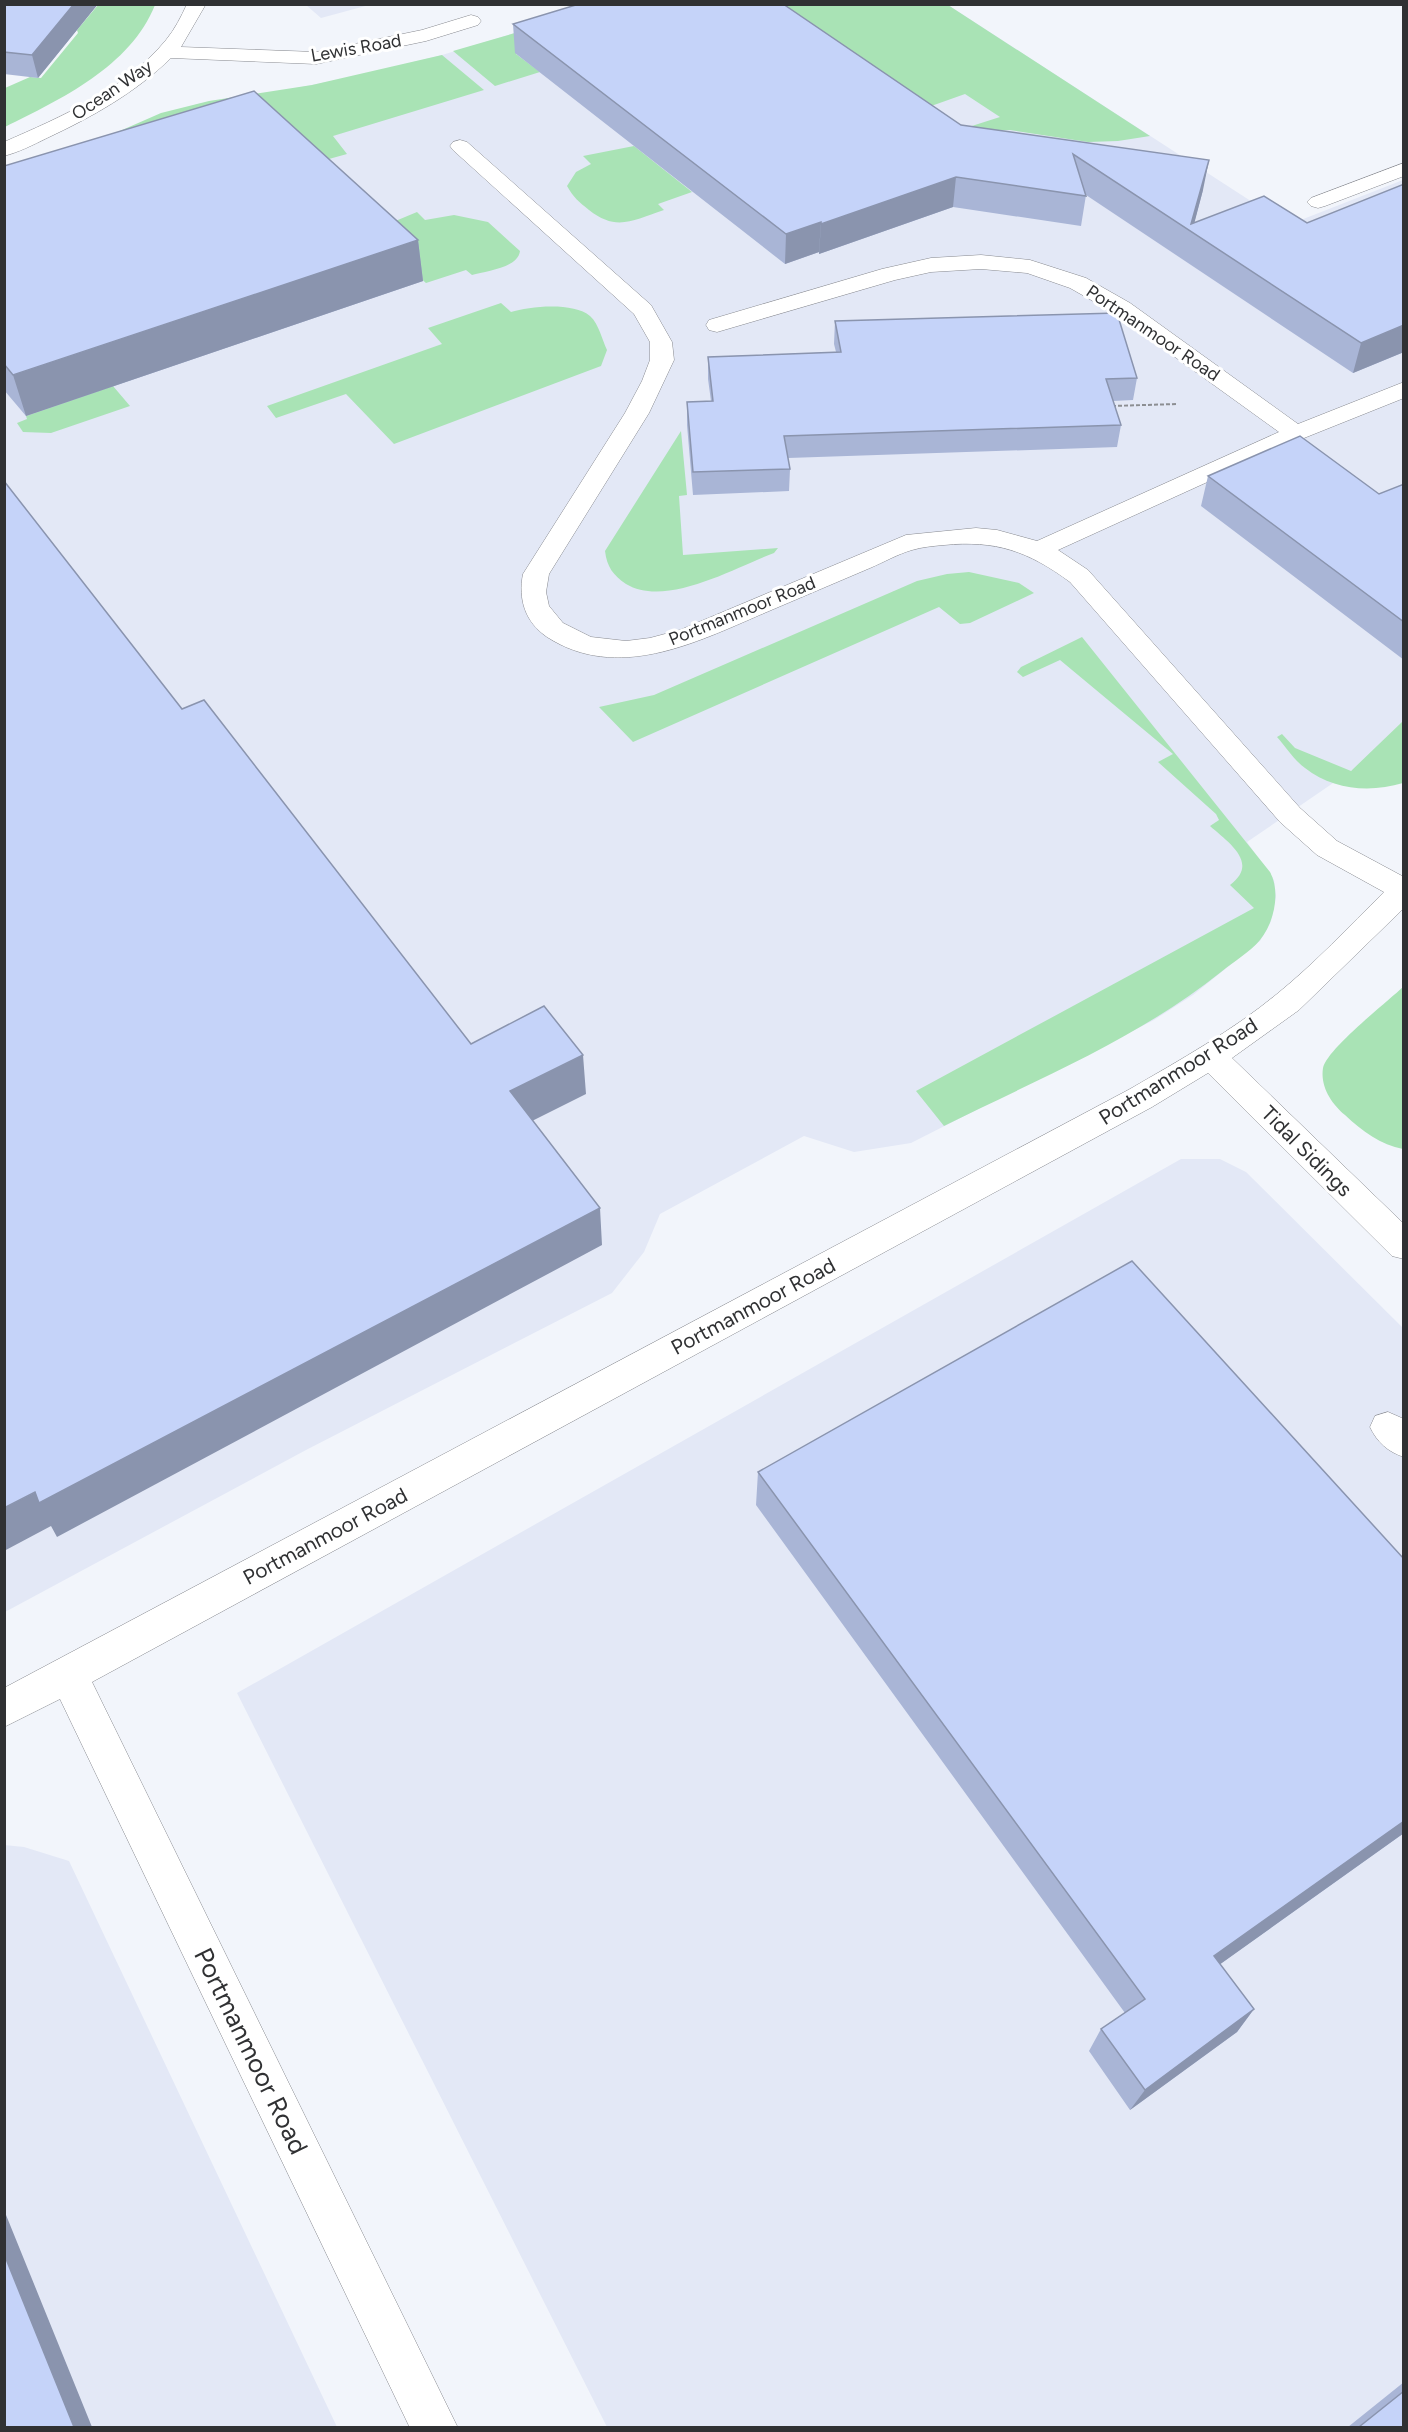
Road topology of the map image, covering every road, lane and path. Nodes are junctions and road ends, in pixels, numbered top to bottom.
1 (197, 4) edge
2 (471, 21) dead end
3 (166, 52) junction
4 (460, 146) dead end
5 (4, 150) edge
6 (1404, 169) edge
7 (1318, 202) dead end
8 (717, 326) dead end
9 (1404, 389) edge
10 (1245, 396) junction
11 (1107, 406) edge
12 (1296, 433) junction
13 (1039, 549) junction
14 (1210, 1056) junction
15 (1404, 1246) edge
16 (68, 1674) junction
17 (4, 1709) edge
18 (435, 2427) edge

1 - 3 street, Ocean Way
2 - 3 street, Lewis Road
3 - 5 street, Ocean Way
4 - 13 street, Portmanmoor Road
6 - 7 street
8 - 10 street, Portmanmoor Road
9 - 12 street
10 - 11 path
10 - 12 street, Portmanmoor Road
12 - 13 street
13 - 14 street, Portmanmoor Road
14 - 15 street, Tidal Sidings
14 - 16 street, Portmanmoor Road
16 - 17 street, Portmanmoor Road
16 - 18 street, Portmanmoor Road

